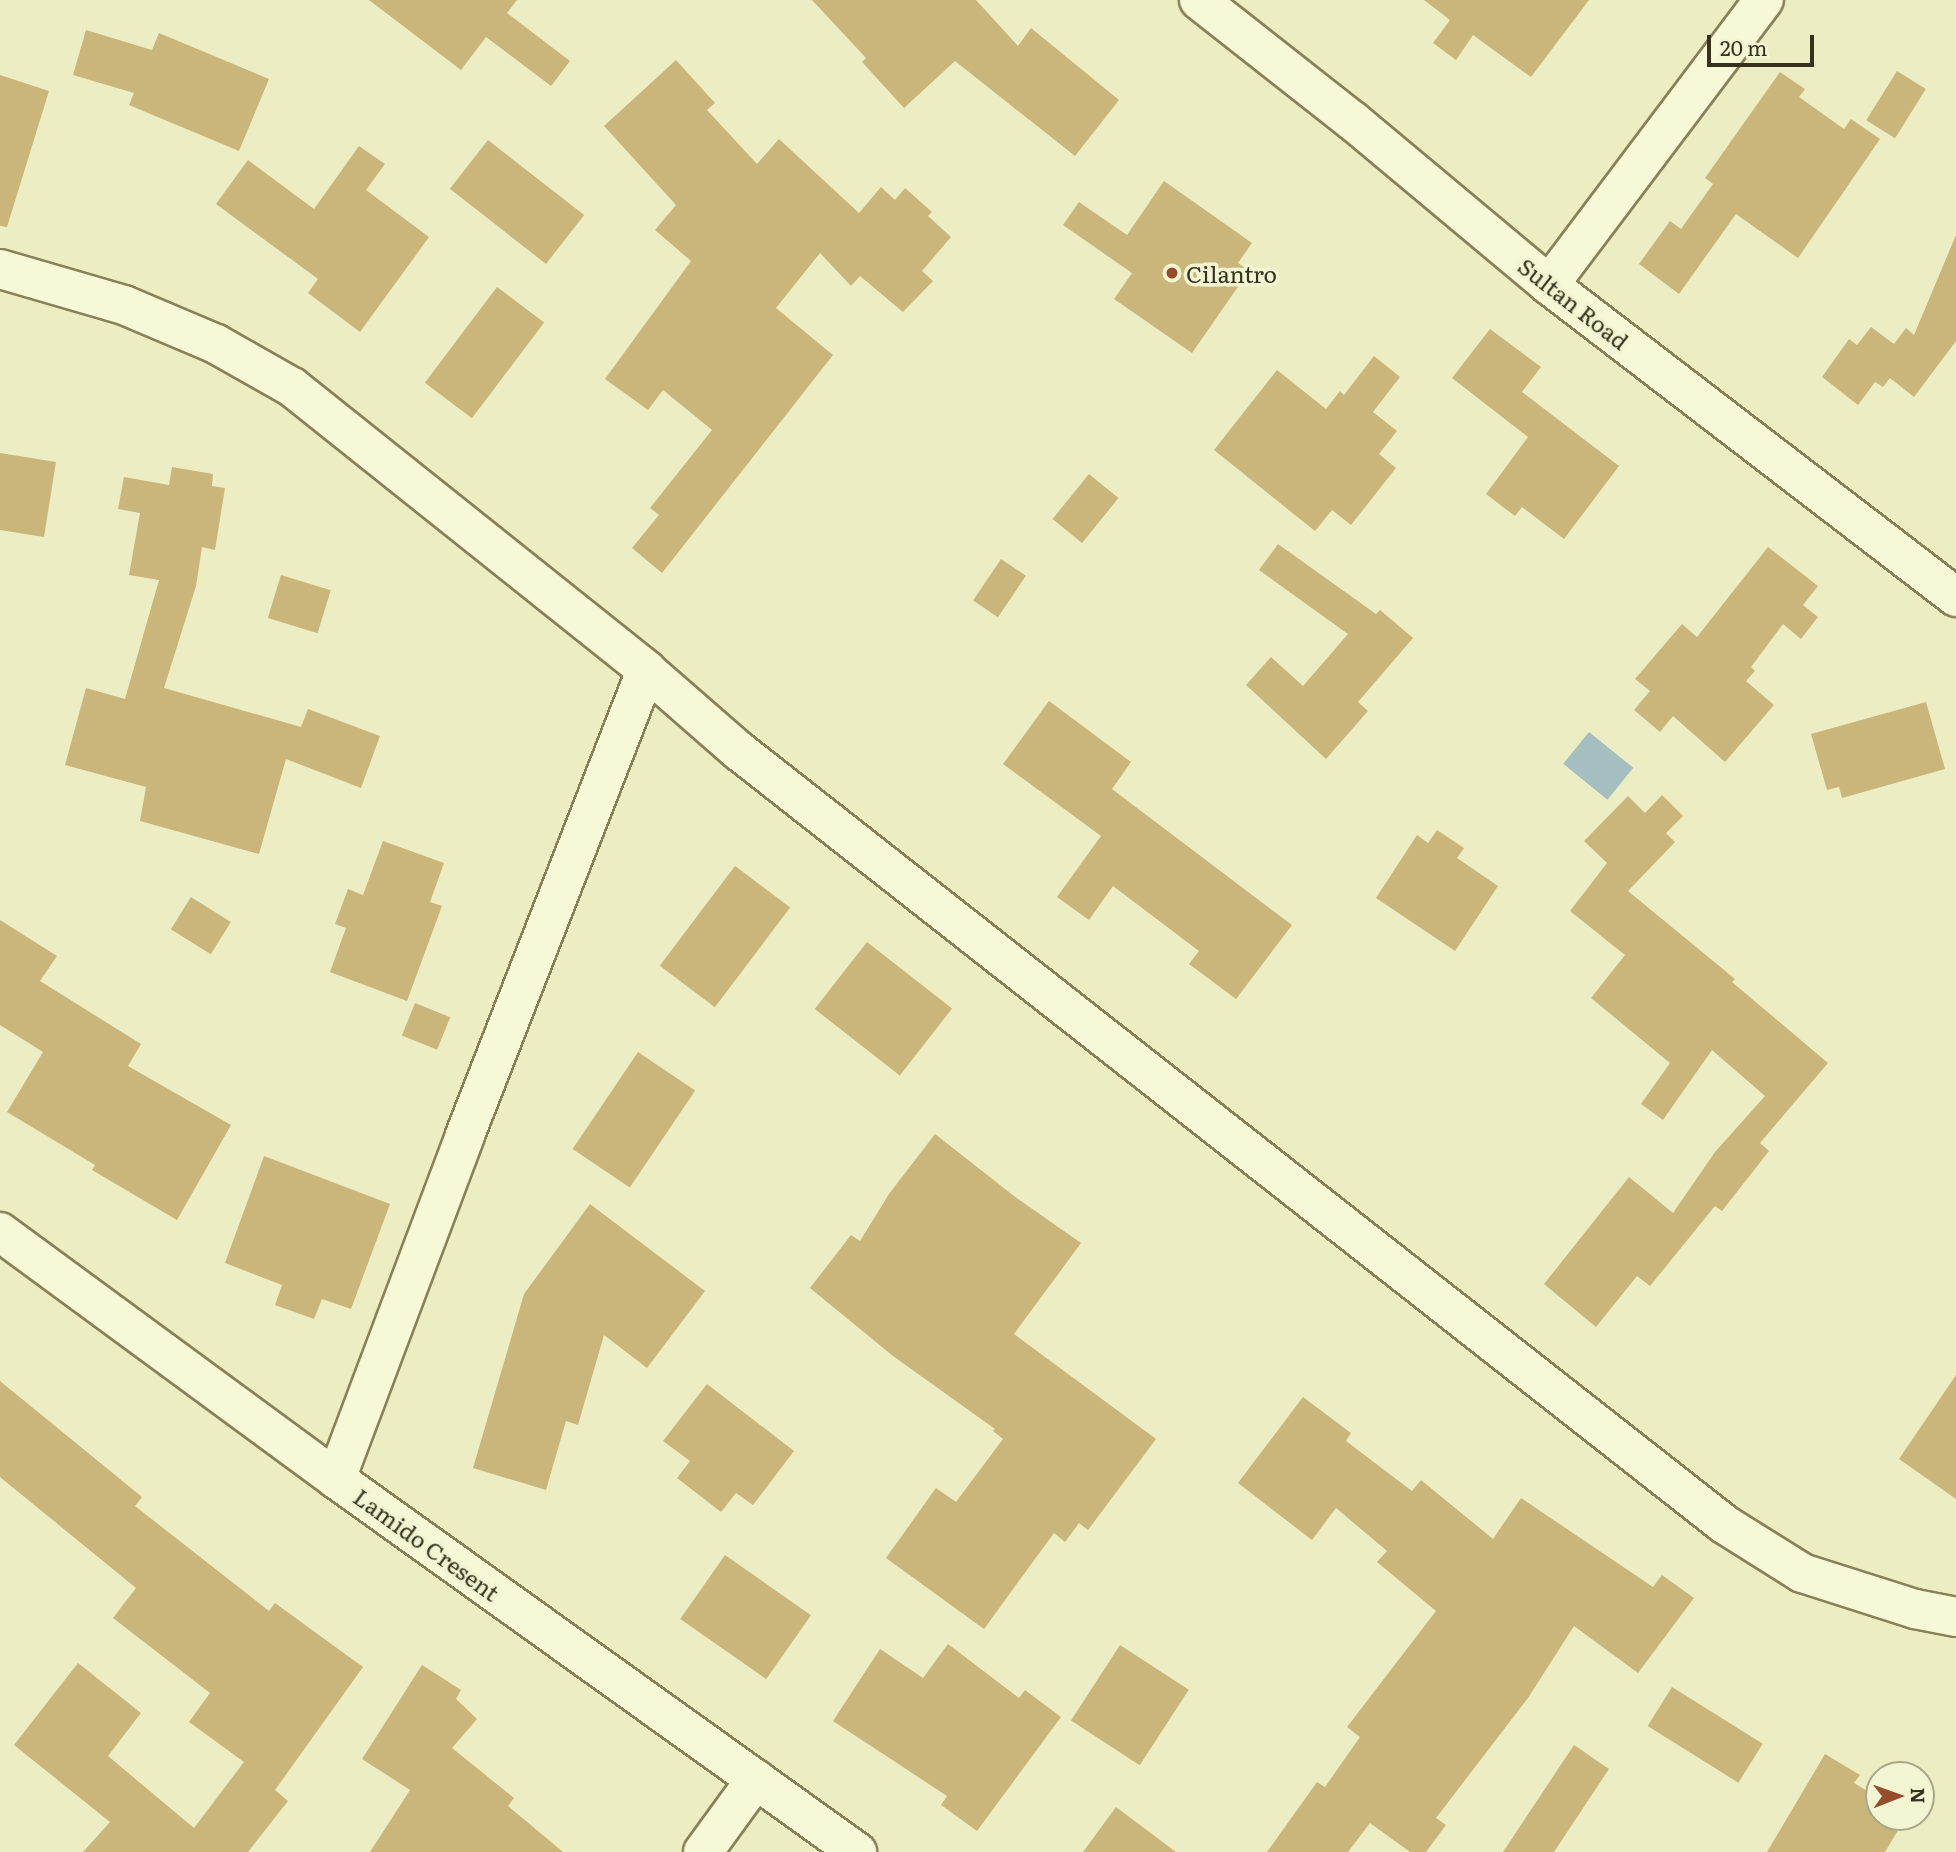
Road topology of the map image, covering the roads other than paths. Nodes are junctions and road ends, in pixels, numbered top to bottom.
1 (1199, 0) edge
2 (1764, 0) edge
3 (0, 269) edge
4 (1549, 285) junction
5 (1956, 597) edge
6 (646, 670) junction
7 (0, 1232) edge
8 (336, 1479) junction
9 (1956, 1617) edge
10 (756, 1779) junction
11 (703, 1852) edge
12 (857, 1852) edge

1 - 4 street, Sultan Road
2 - 4 street
3 - 6 street
4 - 5 street, Sultan Road
6 - 8 street
6 - 9 street
7 - 8 street, Lamido Cresent
8 - 10 street, Lamido Cresent
10 - 11 street
10 - 12 street, Lamido Cresent

